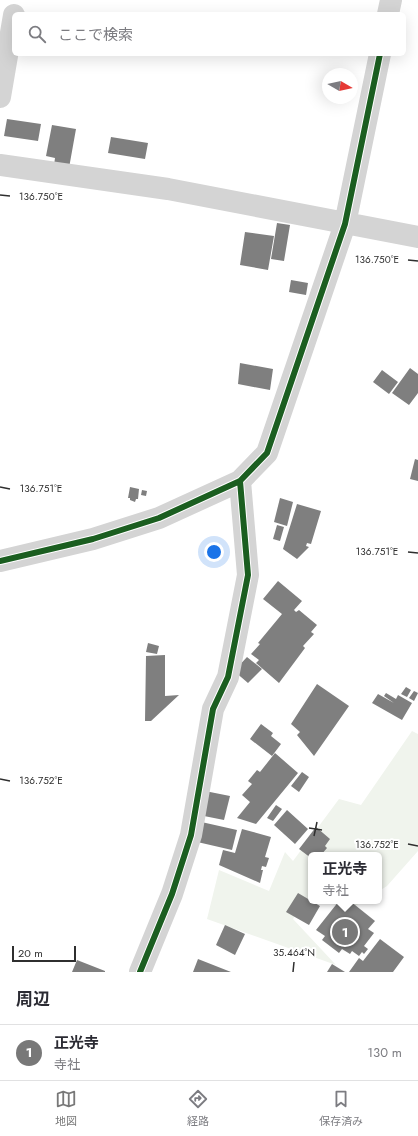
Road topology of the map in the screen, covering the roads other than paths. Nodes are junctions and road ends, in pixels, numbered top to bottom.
1 (17, 0) edge
2 (391, 0) edge
3 (15, 12) edge
4 (388, 12) edge
5 (12, 27) edge
6 (380, 56) edge
7 (0, 97) edge
8 (0, 166) edge
9 (345, 224) junction
10 (418, 237) edge
11 (240, 481) junction
12 (0, 561) edge
13 (140, 972) edge

1 - 3 street
2 - 4 street
5 - 7 street
6 - 9 street
8 - 9 street
9 - 10 street
9 - 11 street
11 - 12 street
11 - 13 street

